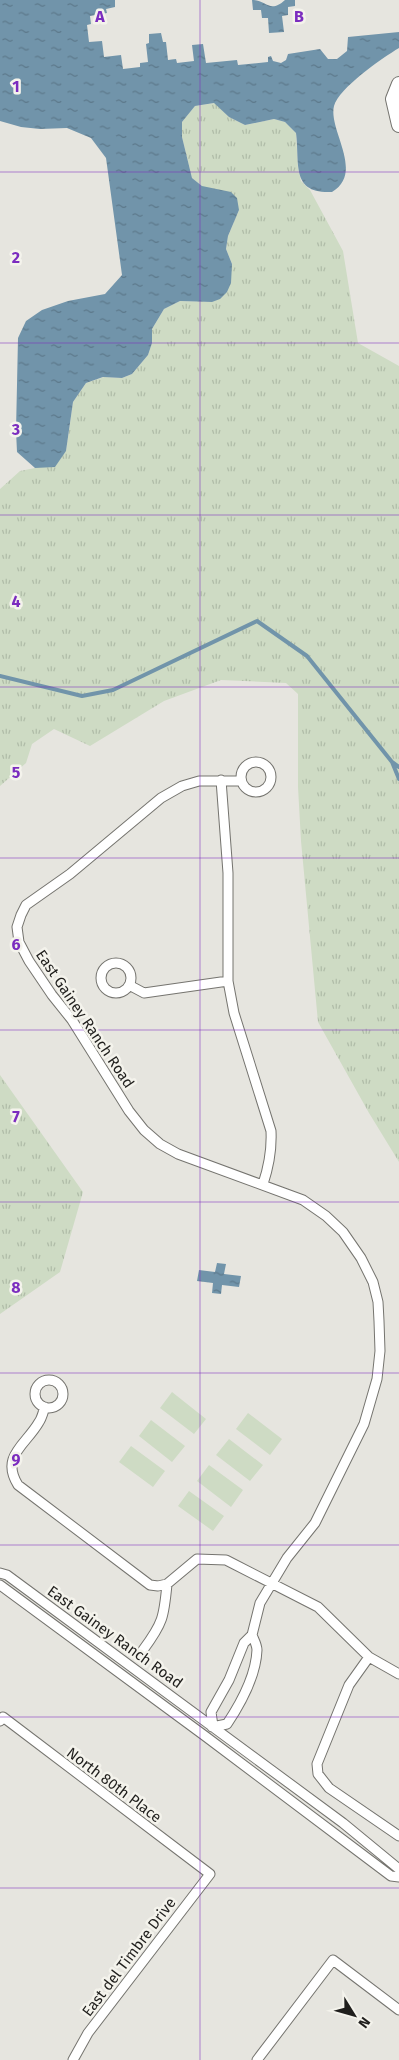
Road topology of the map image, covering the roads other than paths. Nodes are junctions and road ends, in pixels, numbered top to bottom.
1 (399, 84) edge
2 (399, 125) edge
3 (221, 780) junction
4 (241, 781) dead end
5 (228, 981) junction
6 (129, 985) dead end
7 (263, 1184) junction
8 (45, 1407) dead end
9 (0, 1573) edge
10 (271, 1582) junction
11 (167, 1584) junction
12 (0, 1585) edge
13 (252, 1635) junction
14 (143, 1650) dead end
15 (369, 1657) junction
16 (399, 1674) edge
17 (1, 1719) edge
18 (213, 1726) junction
19 (205, 1736) junction
20 (399, 1836) edge
21 (399, 1868) edge
22 (210, 1874) joint
23 (399, 1877) edge
24 (399, 2010) edge
25 (73, 2060) edge
26 (257, 2060) edge

1 - 2 street
3 - 4 street, East Gainey Ranch Road
3 - 5 street
3 - 7 street, East Gainey Ranch Road
5 - 6 street
5 - 7 street
7 - 10 street, East Gainey Ranch Road
8 - 11 street
9 - 18 street, East Gainey Ranch Road
10 - 11 street
10 - 13 street, East Gainey Ranch Road
10 - 15 street
11 - 14 street, East Gainey Ranch Road
12 - 19 street, East Gainey Ranch Road
13 - 18 street, East Gainey Ranch Road
13 - 18 street, East Gainey Ranch Road
15 - 16 street
15 - 20 street
17 - 22 street, North 80th Place
18 - 19 street, East Gainey Ranch Road
18 - 21 street, East Gainey Ranch Road
19 - 23 street, East Gainey Ranch Road
22 - 25 street, East del Timbre Drive
24 - 26 street

